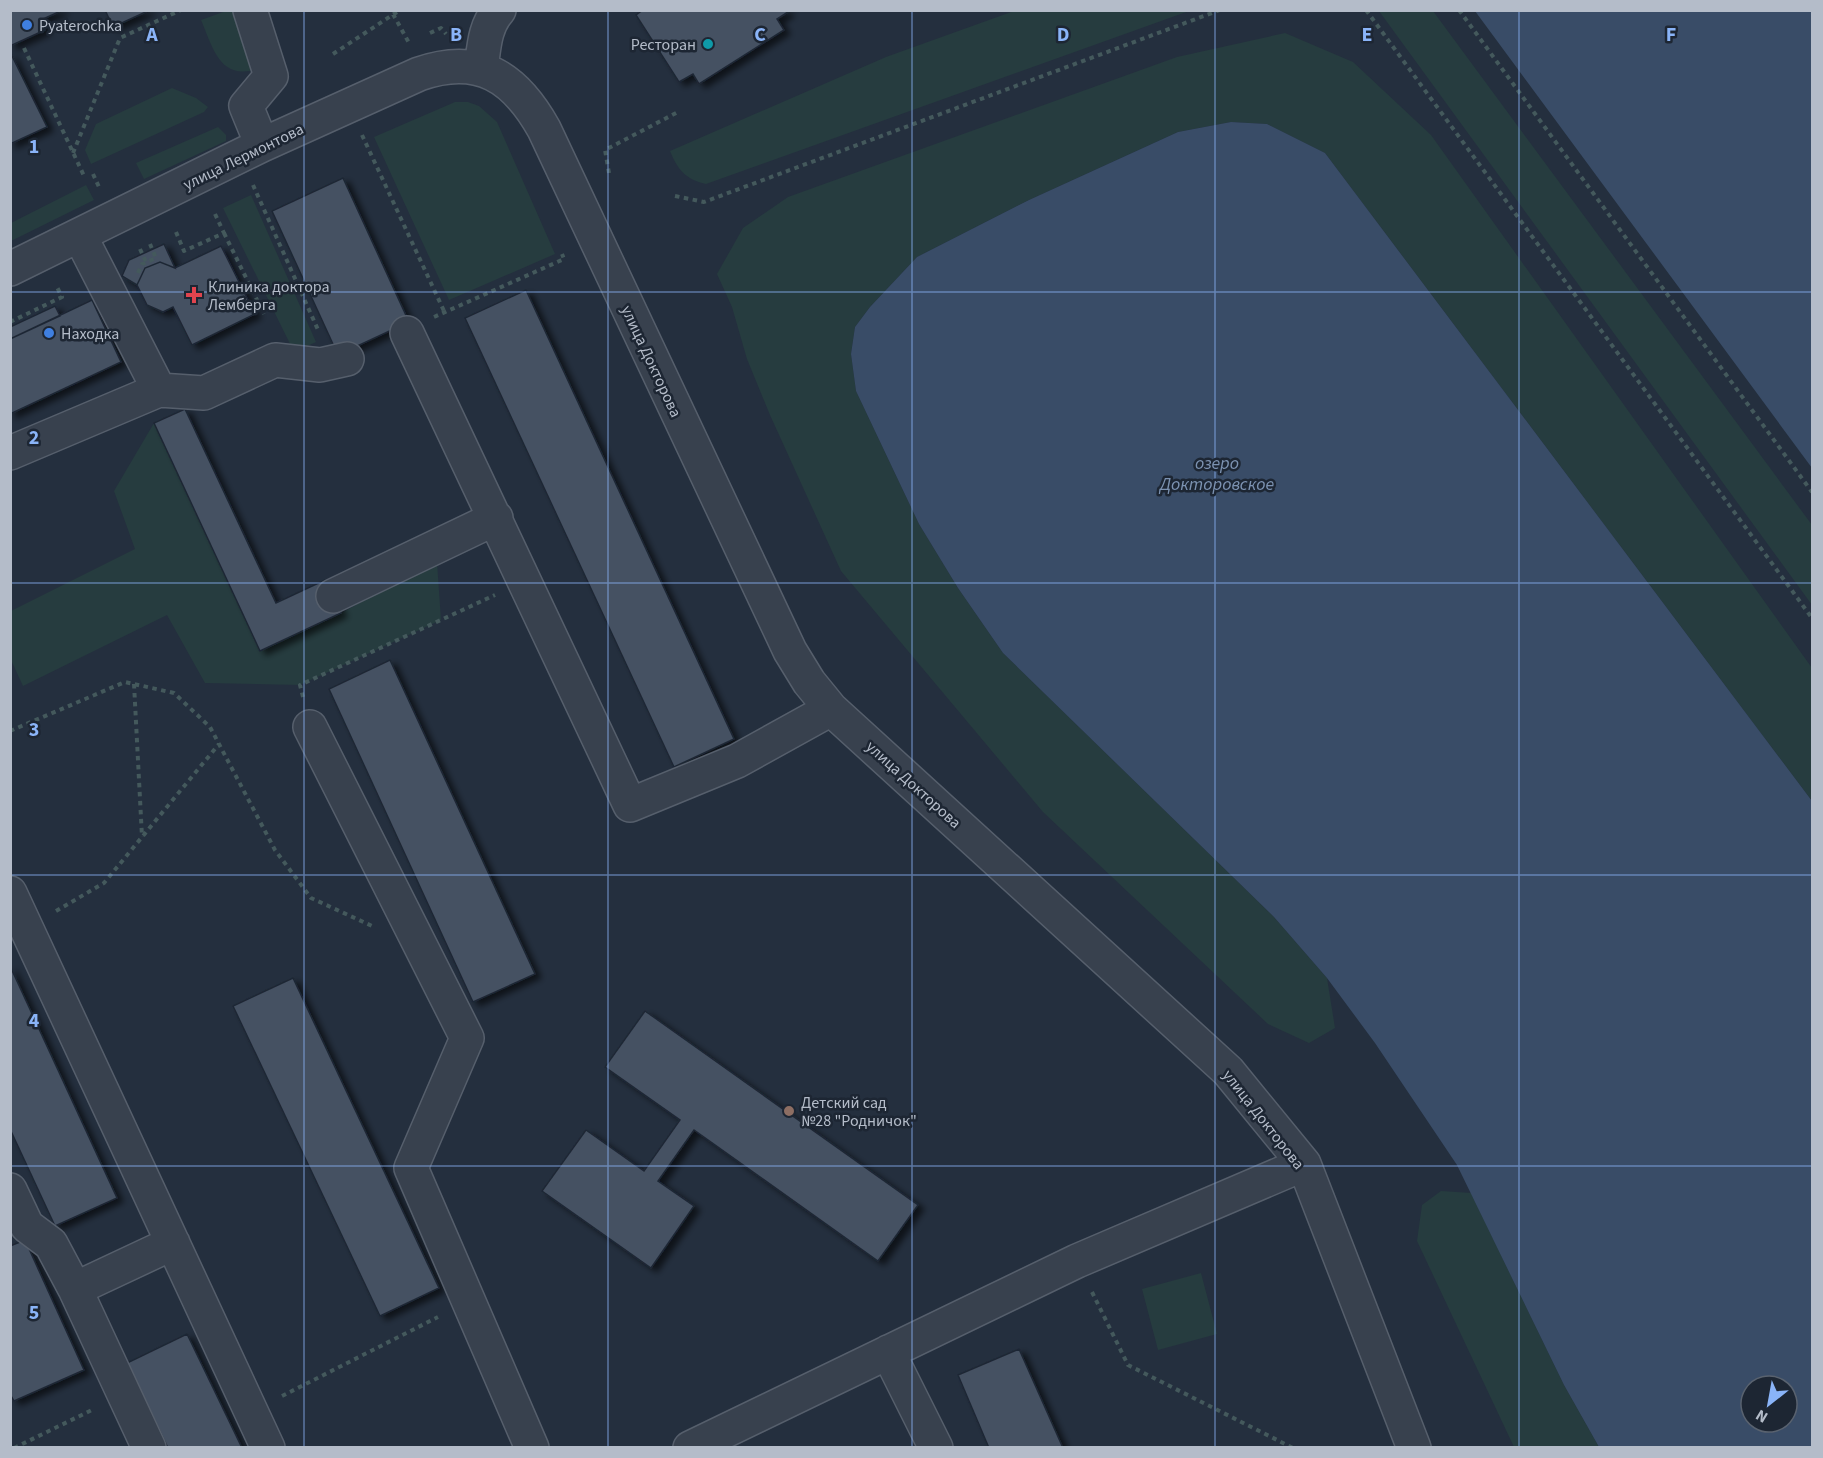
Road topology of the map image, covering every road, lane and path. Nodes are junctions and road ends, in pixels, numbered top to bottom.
1 (181, 10) edge
2 (250, 10) edge
3 (399, 10) edge
4 (499, 10) edge
5 (1220, 10) edge
6 (1366, 10) edge
7 (1459, 10) edge
8 (393, 14) junction
9 (410, 45) dead end
10 (24, 48) dead end
11 (333, 54) dead end
12 (481, 69) junction
13 (678, 112) dead end
14 (362, 135) dead end
15 (262, 145) junction
16 (73, 153) junction
17 (609, 173) dead end
18 (93, 174) dead end
19 (85, 178) dead end
20 (253, 184) dead end
21 (102, 193) dead end
22 (675, 196) dead end
23 (215, 214) dead end
24 (176, 232) dead end
25 (224, 233) junction
26 (80, 236) junction
27 (594, 239) junction
28 (150, 244) dead end
29 (140, 249) dead end
30 (146, 262) junction
31 (10, 269) edge
32 (135, 279) dead end
33 (57, 287) dead end
34 (444, 311) junction
35 (264, 314) dead end
36 (10, 322) edge
37 (407, 333) joint
38 (340, 361) joint
39 (159, 390) junction
40 (10, 453) edge
41 (1812, 492) edge
42 (496, 518) junction
43 (526, 580) junction
44 (333, 596) dead end
45 (1812, 618) edge
46 (134, 684) junction
47 (831, 709) junction
48 (310, 727) joint
49 (10, 731) edge
50 (219, 744) junction
51 (142, 837) junction
52 (10, 893) edge
53 (27, 928) junction
54 (422, 949) junction
55 (1304, 1164) junction
56 (10, 1190) edge
57 (173, 1243) junction
58 (1077, 1261) junction
59 (75, 1289) junction
60 (469, 1301) junction
61 (888, 1352) junction
62 (297, 1389) dead end
63 (125, 1395) junction
64 (14, 1448) edge
65 (149, 1448) edge
66 (268, 1448) edge
67 (532, 1448) edge
68 (690, 1448) edge
69 (936, 1448) edge
70 (1293, 1448) edge
71 (1414, 1448) edge

1 - 16 path
2 - 15 street
3 - 8 path
4 - 12 street
5 - 22 path
6 - 45 path
7 - 41 path
8 - 9 path
8 - 11 path
10 - 16 path
12 - 15 street, улица Лермонтова
12 - 27 street, улица Докторова
13 - 17 path
14 - 34 path
15 - 26 street, улица Лермонтова
16 - 19 path
18 - 21 path
20 - 38 path
23 - 25 path
24 - 25 path
25 - 35 path
26 - 31 street, улица Лермонтова
26 - 39 street
27 - 34 path
27 - 47 street, улица Докторова
28 - 30 path
29 - 30 path
30 - 32 path
33 - 36 path
34 - 37 path
37 - 42 street
38 - 39 street
39 - 40 street
42 - 43 street
42 - 44 street
43 - 47 street
43 - 48 path
46 - 49 path
46 - 50 path
46 - 51 path
47 - 55 street, улица Докторова
48 - 54 street
50 - 51 path
50 - 54 path
51 - 53 path
52 - 53 street
53 - 57 street
54 - 60 street
55 - 58 street
55 - 71 street, улица Докторова
56 - 59 street
57 - 59 street
57 - 66 street
58 - 61 street
58 - 70 path
59 - 63 street
60 - 62 path
60 - 67 street
61 - 68 street
61 - 69 street
63 - 64 path
63 - 65 street

